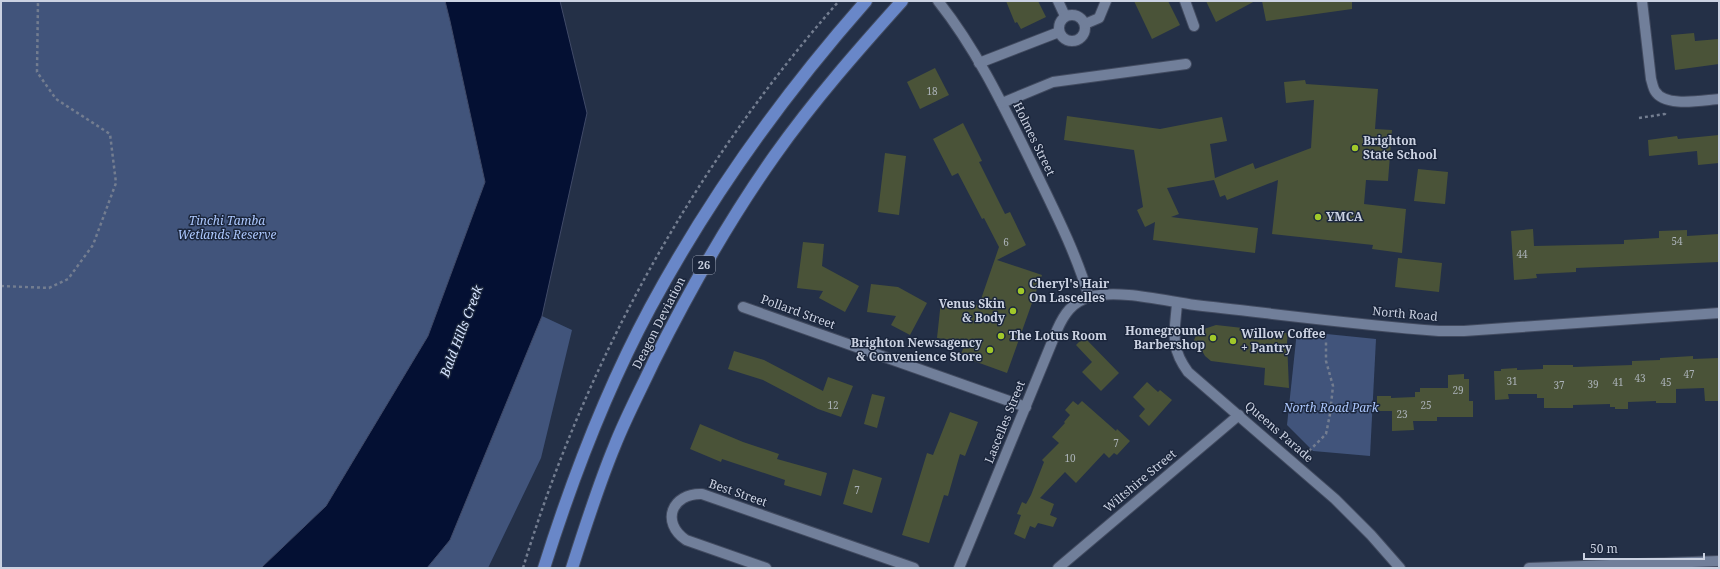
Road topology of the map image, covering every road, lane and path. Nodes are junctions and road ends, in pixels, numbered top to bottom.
1 (38, 1) edge
2 (866, 1) edge
3 (902, 1) edge
4 (938, 1) edge
5 (1058, 1) edge
6 (1106, 1) edge
7 (1185, 1) edge
8 (1642, 1) edge
9 (1065, 16) junction
10 (1085, 24) junction
11 (1194, 26) dead end
12 (1059, 32) junction
13 (980, 63) junction
14 (1186, 64) dead end
15 (1664, 99) junction
16 (1719, 99) edge
17 (1002, 103) junction
18 (1639, 118) dead end
19 (1, 286) edge
20 (1089, 297) junction
21 (1177, 303) junction
22 (743, 307) dead end
23 (1719, 313) edge
24 (1326, 341) dead end
25 (1026, 407) junction
26 (1239, 415) junction
27 (1309, 451) dead end
28 (1719, 561) edge
29 (544, 568) edge
30 (572, 568) edge
31 (766, 568) edge
32 (914, 568) edge
33 (959, 568) edge
34 (1058, 568) edge
35 (1400, 568) edge
36 (1529, 568) edge

1 - 19 path
2 - 29 highway, Deagon Deviation / 26
3 - 30 highway, Deagon Deviation / 26
4 - 13 street, Holmes Street
5 - 9 street
6 - 10 street
7 - 11 street
8 - 15 street
9 - 10 street
9 - 12 street
10 - 12 street
12 - 13 street
13 - 17 street, Holmes Street
14 - 17 street
15 - 16 street
15 - 18 path
17 - 20 street, Holmes Street
20 - 21 street, North Road
20 - 25 street, Lascelles Street
21 - 23 street, North Road
21 - 26 street, Queens Parade
22 - 25 street, Pollard Street
24 - 27 path
25 - 33 street, Lascelles Street
26 - 34 street, Wiltshire Street
26 - 35 street, Queens Parade
28 - 36 street
31 - 32 street, Best Street

